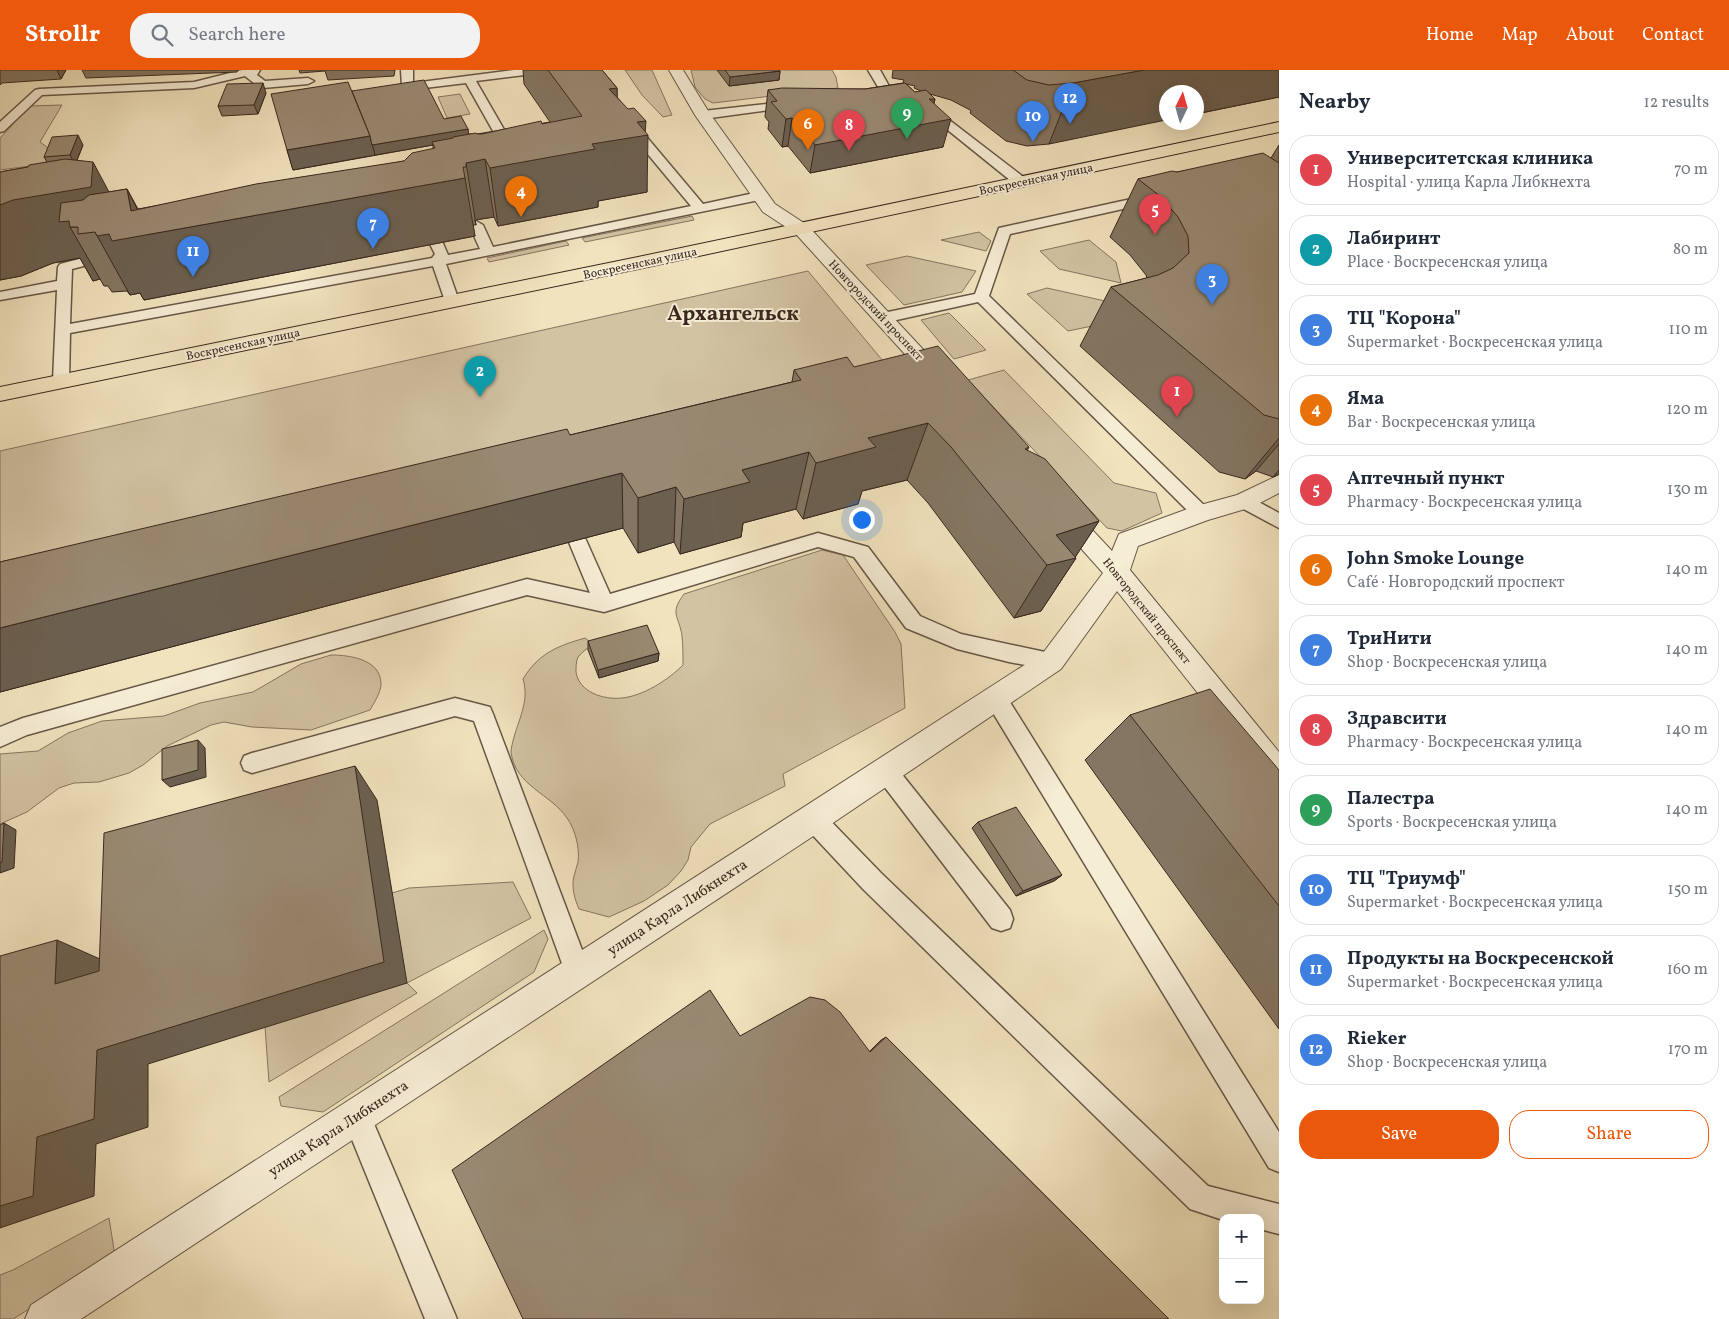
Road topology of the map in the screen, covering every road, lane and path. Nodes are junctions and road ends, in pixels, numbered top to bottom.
1 (253, 70) edge
2 (407, 70) edge
3 (541, 70) edge
4 (676, 70) edge
5 (874, 70) edge
6 (74, 79) dead end
7 (469, 79) junction
8 (308, 81) dead end
9 (66, 91) junction
10 (901, 94) edge
11 (916, 100) edge
12 (805, 103) edge
13 (622, 114) edge
14 (703, 115) junction
15 (1279, 127) edge
16 (0, 128) edge
17 (520, 168) edge
18 (1021, 182) junction
19 (1168, 195) edge
20 (759, 196) junction
21 (701, 209) junction
22 (476, 225) dead end
23 (801, 229) junction
24 (437, 244) dead end
25 (128, 251) edge
26 (488, 252) junction
27 (438, 260) junction
28 (64, 284) junction
29 (0, 296) edge
30 (981, 297) junction
31 (452, 302) junction
32 (883, 318) junction
33 (63, 330) junction
34 (61, 381) junction
35 (0, 394) edge
36 (955, 396) edge
37 (1279, 483) edge
38 (1047, 496) edge
39 (1244, 501) junction
40 (1201, 513) junction
41 (1279, 521) edge
42 (578, 540) edge
43 (1117, 572) junction
44 (604, 604) junction
45 (1052, 661) junction
46 (995, 697) junction
47 (0, 737) edge
48 (252, 763) dead end
49 (885, 770) junction
50 (1279, 774) edge
51 (813, 819) junction
52 (1001, 918) dead end
53 (577, 972) junction
54 (356, 1116) junction
55 (1279, 1158) edge
56 (1279, 1219) edge
57 (45, 1319) edge
58 (442, 1319) edge

1 - 8 lane
1 - 9 lane
2 - 7 lane
3 - 7 lane
4 - 14 street, Новгородский проспект
5 - 10 lane
6 - 9 lane
7 - 17 lane
9 - 16 lane
11 - 18 lane
12 - 14 lane
13 - 21 lane
14 - 20 street, Новгородский проспект
15 - 18 main road, Воскресенская улица
18 - 23 main road, Воскресенская улица
19 - 30 lane
20 - 21 lane
20 - 23 street, Новгородский проспект
21 - 26 lane
22 - 26 lane
23 - 31 main road, Воскресенская улица
23 - 32 street, Новгородский проспект
24 - 27 lane
25 - 28 lane
26 - 27 lane
27 - 31 lane
27 - 33 lane
28 - 29 lane
28 - 33 lane
30 - 32 lane
30 - 40 lane
31 - 34 main road, Воскресенская улица
32 - 36 street, Новгородский проспект
33 - 34 lane
34 - 35 main road, Воскресенская улица
37 - 39 street, улица Карла Либкнехта
38 - 43 street, Новгородский проспект
39 - 40 street, улица Карла Либкнехта
39 - 41 lane
40 - 43 street, улица Карла Либкнехта
42 - 44 lane
43 - 45 street, улица Карла Либкнехта
43 - 50 street, Новгородский проспект
44 - 45 lane
44 - 47 lane
45 - 46 street, улица Карла Либкнехта
46 - 49 street, улица Карла Либкнехта
46 - 55 lane
48 - 53 lane
49 - 51 street, улица Карла Либкнехта
49 - 52 lane
51 - 53 street, улица Карла Либкнехта
51 - 56 lane
53 - 54 street, улица Карла Либкнехта
54 - 57 street, улица Карла Либкнехта
54 - 58 lane

